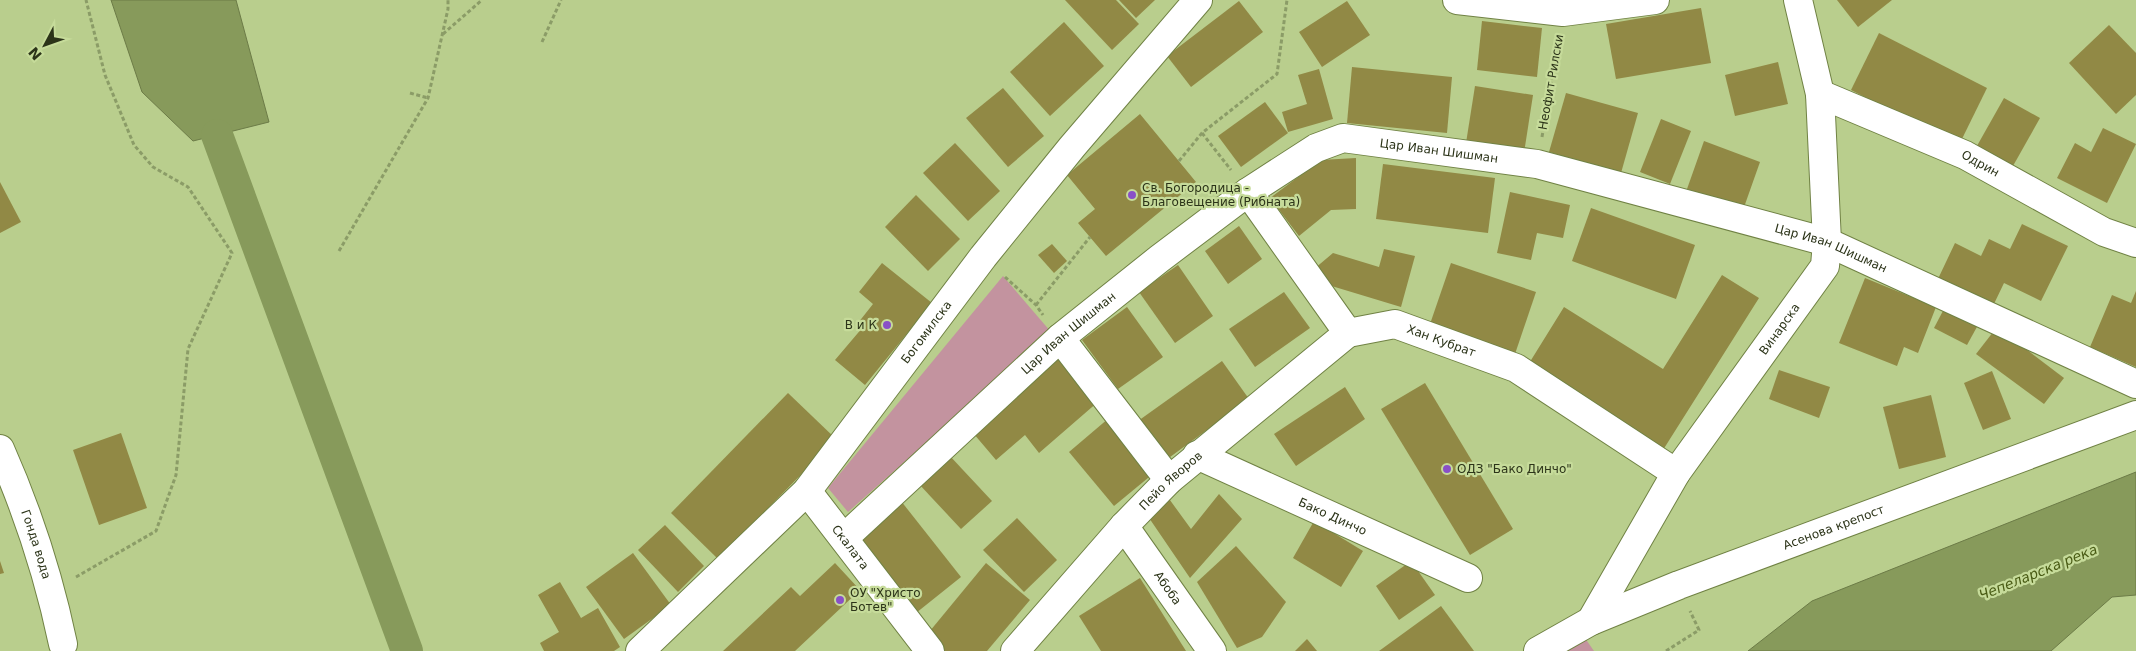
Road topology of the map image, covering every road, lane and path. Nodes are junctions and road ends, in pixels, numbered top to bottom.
1 (86, 0) edge
2 (448, 0) edge
3 (482, 0) edge
4 (561, 0) edge
5 (1198, 0) edge
6 (1287, 0) edge
7 (1457, 0) edge
8 (1655, 0) edge
9 (1798, 0) edge
10 (1564, 6) edge
11 (442, 35) junction
12 (542, 42) dead end
13 (410, 93) dead end
14 (1820, 94) junction
15 (428, 98) junction
16 (1202, 133) junction
17 (1179, 161) dead end
18 (1537, 164) junction
19 (1241, 183) junction
20 (1090, 237) dead end
21 (1827, 242) junction
22 (2136, 243) edge
23 (339, 251) dead end
24 (983, 257) junction
25 (1036, 305) junction
26 (1348, 333) junction
27 (1060, 338) junction
28 (2136, 384) edge
29 (2136, 415) edge
30 (0, 449) edge
31 (1197, 455) junction
32 (1676, 472) junction
33 (1169, 480) junction
34 (7, 485) edge
35 (807, 491) junction
36 (1124, 526) junction
37 (844, 538) junction
38 (1468, 578) dead end
39 (1679, 585) junction
40 (52, 591) junction
41 (1591, 621) junction
42 (63, 644) dead end
43 (640, 651) edge
44 (930, 651) edge
45 (1015, 651) edge
46 (1212, 651) edge
47 (1538, 651) edge
48 (1666, 651) edge

1 - 40 path
2 - 11 path
3 - 11 path
4 - 12 path
5 - 24 street, Богомилска
6 - 16 path
7 - 10 street
8 - 10 street
9 - 14 street, Винарска
10 - 18 path, Неофит Рилски
11 - 15 path
13 - 15 path
14 - 21 street, Винарска
14 - 22 street, Одрин
15 - 23 path
16 - 17 path
16 - 19 path
18 - 19 street, Цар Иван Шишман
18 - 21 street, Цар Иван Шишман
19 - 26 street
19 - 27 street, Цар Иван Шишман
20 - 25 path
21 - 28 street, Цар Иван Шишман
21 - 32 street, Винарска
24 - 25 path
24 - 35 street, Богомилска
25 - 27 path
26 - 31 street, Пейо Яворов
26 - 32 street, Хан Кубрат
27 - 33 street
27 - 37 street, Цар Иван Шишман
29 - 39 street, Асенова крепост
30 - 34 street, Гонда вода
31 - 33 street, Пейо Яворов
31 - 38 street, Бако Динчо
32 - 41 street, Винарска
33 - 36 street, Пейо Яворов
34 - 40 street, Гонда вода
35 - 37 street, Скалата
35 - 43 street, Богомилска
36 - 45 street, Пейо Яворов
36 - 46 street, Абоба
37 - 44 street, Скалата
39 - 41 street, Асенова крепост
39 - 48 path
40 - 42 street, Гонда вода
41 - 47 street, Асенова крепост

